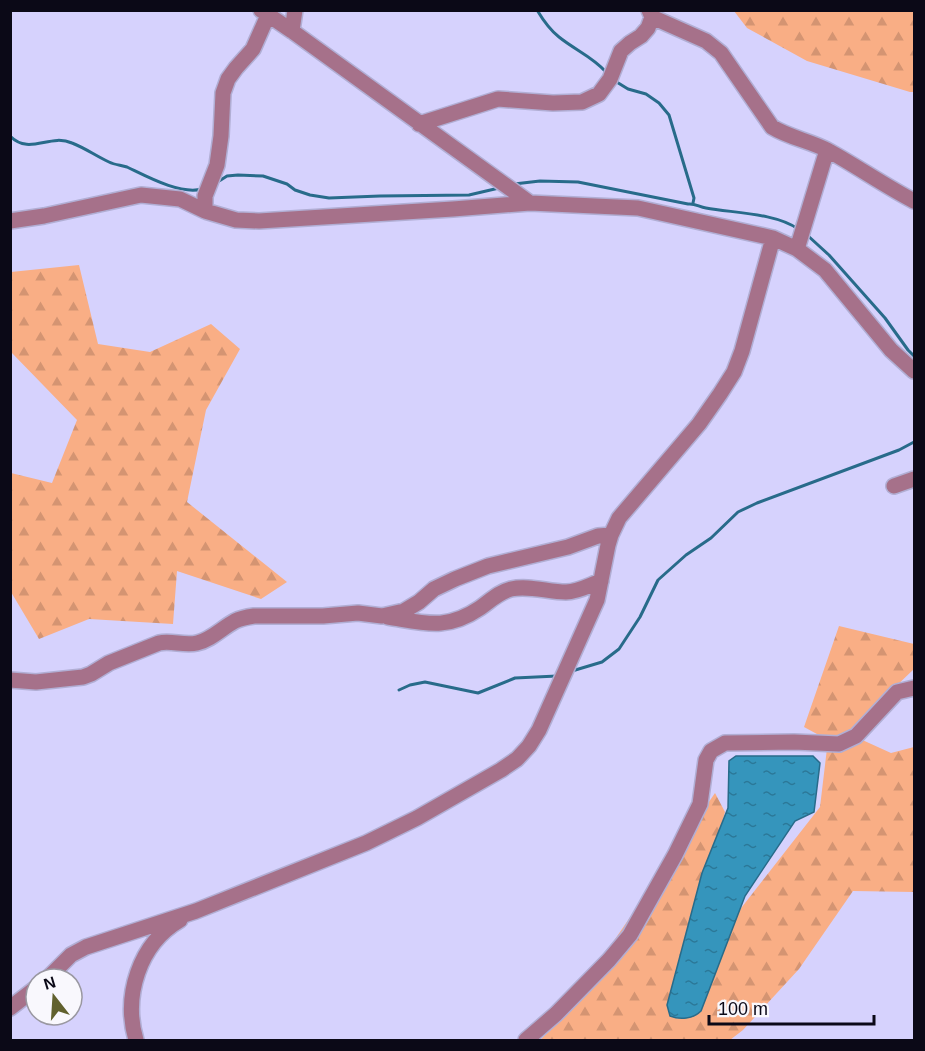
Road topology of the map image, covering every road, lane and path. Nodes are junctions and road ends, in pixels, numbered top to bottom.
1 (295, 10) edge
2 (264, 13) edge
3 (650, 14) edge
4 (292, 31) junction
5 (419, 124) junction
6 (827, 150) junction
7 (915, 201) edge
8 (530, 203) junction
9 (206, 211) junction
10 (10, 221) edge
11 (773, 238) junction
12 (800, 239) junction
13 (915, 371) edge
14 (915, 479) edge
15 (894, 486) dead end
16 (611, 535) junction
17 (601, 581) junction
18 (382, 616) junction
19 (10, 680) edge
20 (915, 688) edge
21 (196, 911) junction
22 (59, 967) edge
23 (24, 997) edge
24 (10, 1008) edge
25 (136, 1041) edge
26 (526, 1041) edge

1 - 4 street
2 - 4 street
2 - 9 street
3 - 5 street
3 - 6 street
4 - 5 street
5 - 8 street
6 - 7 street
6 - 12 street
8 - 9 street
8 - 11 street
9 - 10 street
11 - 12 street
11 - 16 street
12 - 13 street
14 - 15 street
16 - 17 street
16 - 18 street
17 - 18 street
17 - 21 street
18 - 19 street
20 - 26 street
21 - 22 street
21 - 25 street
23 - 24 street

